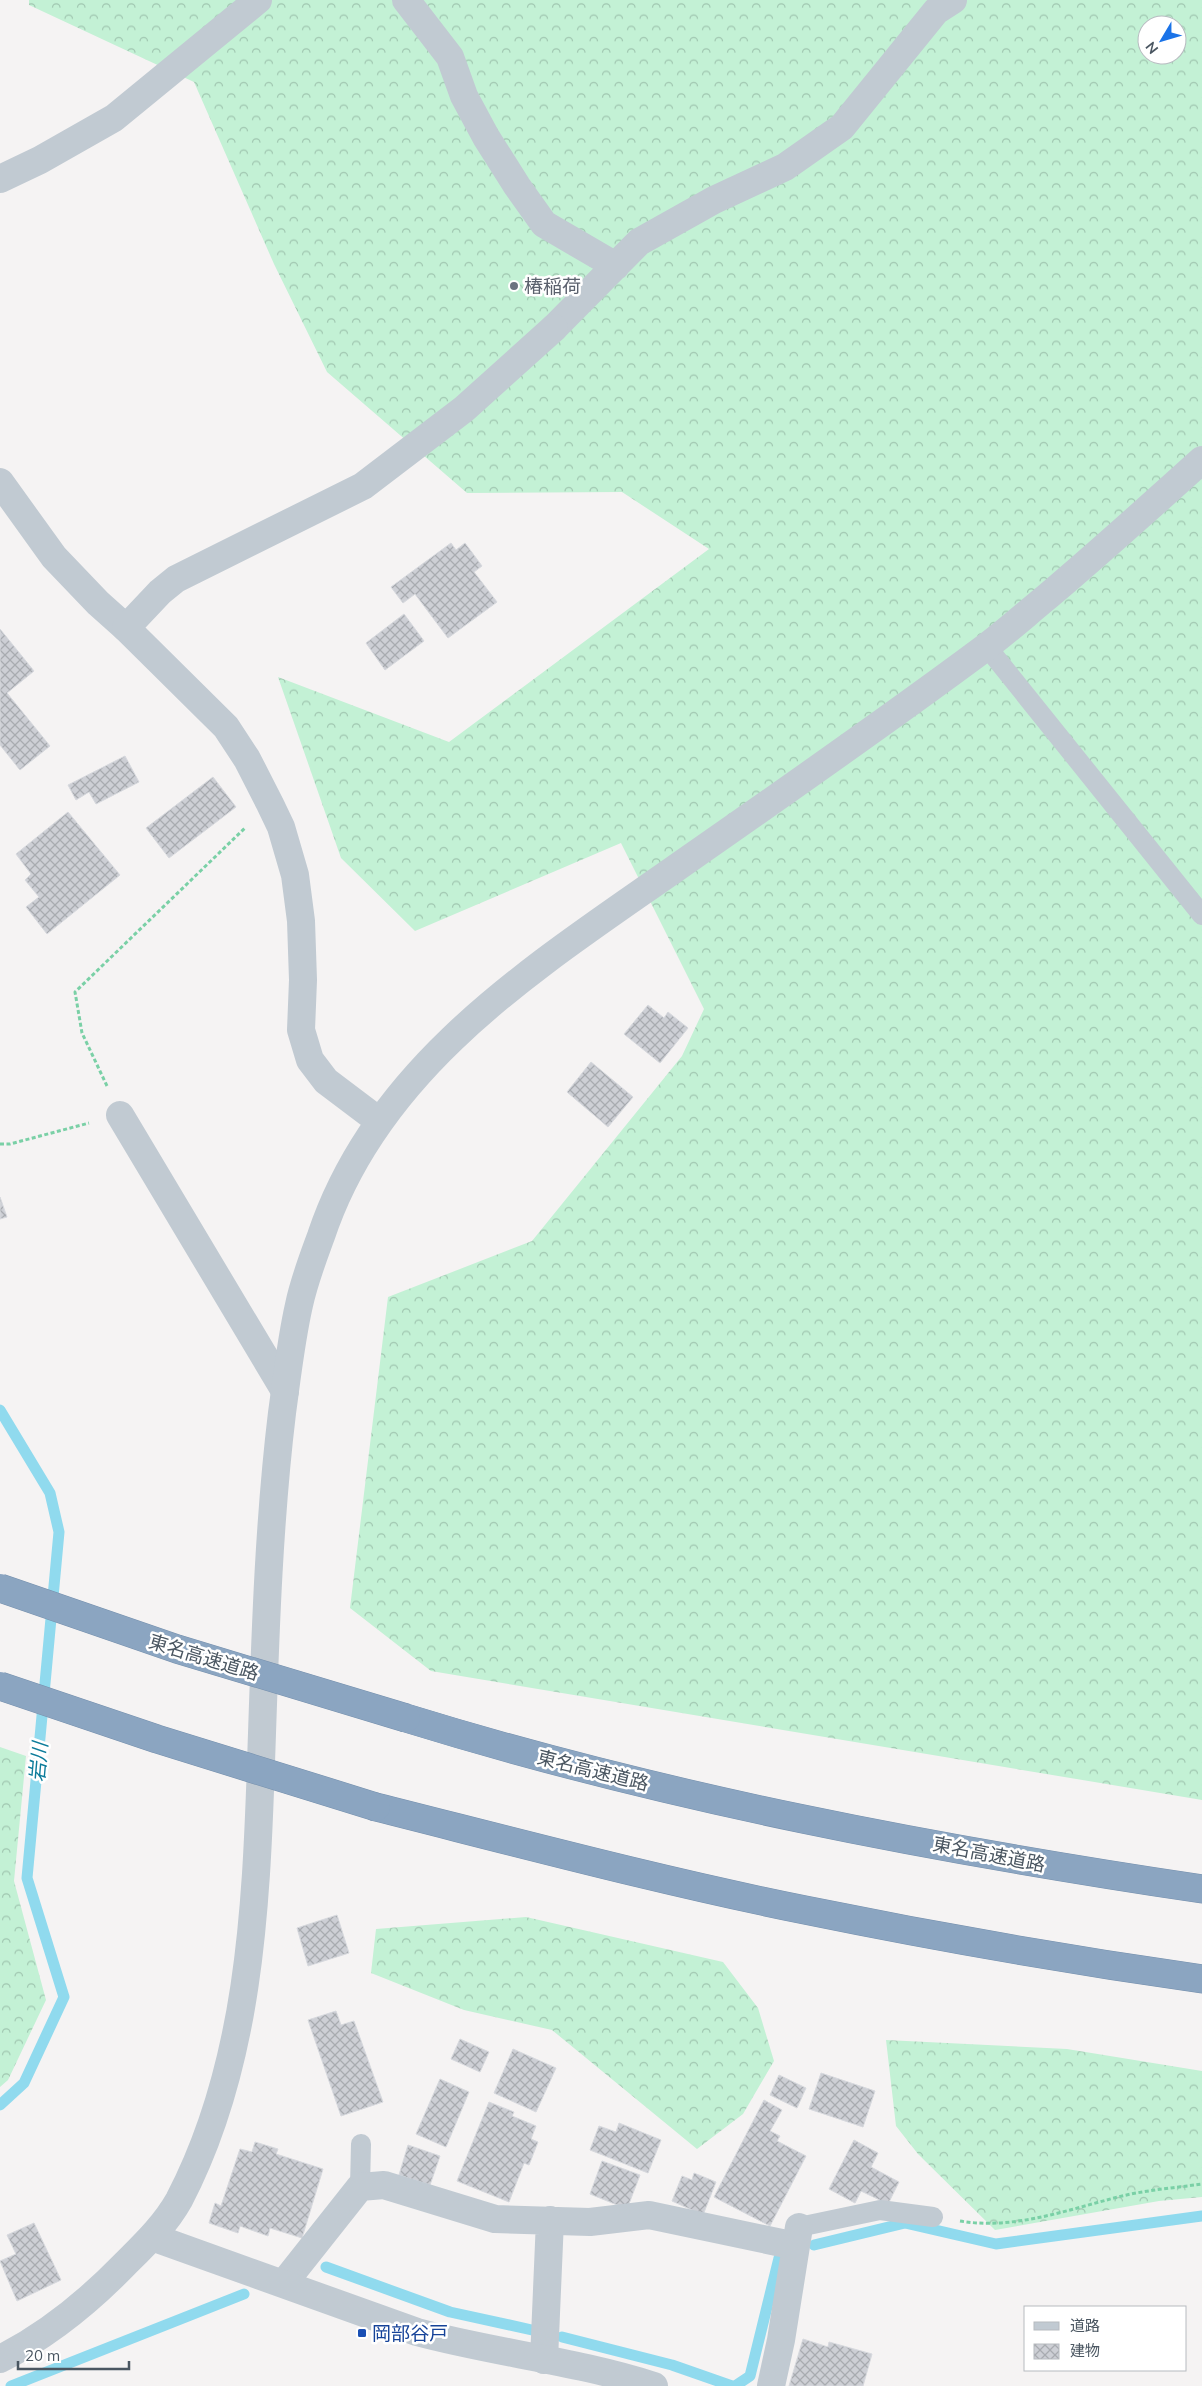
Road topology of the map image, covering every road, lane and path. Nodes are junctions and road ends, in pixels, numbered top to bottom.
1 (258, 0) edge
2 (406, 0) edge
3 (953, 0) edge
4 (0, 178) edge
5 (616, 266) junction
6 (1202, 460) edge
7 (0, 482) edge
8 (126, 628) junction
9 (987, 647) junction
10 (270, 804) junction
11 (1202, 915) edge
12 (120, 1114) junction
13 (379, 1122) junction
14 (0, 1144) edge
15 (285, 1392) junction
16 (0, 1588) edge
17 (0, 1686) edge
18 (1202, 1889) edge
19 (1202, 1979) edge
20 (361, 2144) dead end
21 (1202, 2184) edge
22 (360, 2187) junction
23 (933, 2217) joint
24 (550, 2220) junction
25 (152, 2236) junction
26 (797, 2237) junction
27 (284, 2283) junction
28 (0, 2359) edge
29 (544, 2360) junction
30 (654, 2386) edge
31 (771, 2386) edge

1 - 4 street
2 - 5 street
3 - 5 street
5 - 8 street
6 - 9 street
7 - 8 street
8 - 10 street
9 - 11 lane
9 - 13 street
10 - 12 path
10 - 13 street
12 - 14 path
12 - 15 street
13 - 15 street
15 - 25 street
16 - 18 highway, 東名高速道路, bridge
17 - 19 highway, bridge
20 - 22 lane
21 - 23 path
22 - 24 street
22 - 27 street
23 - 26 lane
24 - 26 street
24 - 29 street
25 - 27 street
25 - 28 street
26 - 31 street
27 - 29 street
29 - 30 street

